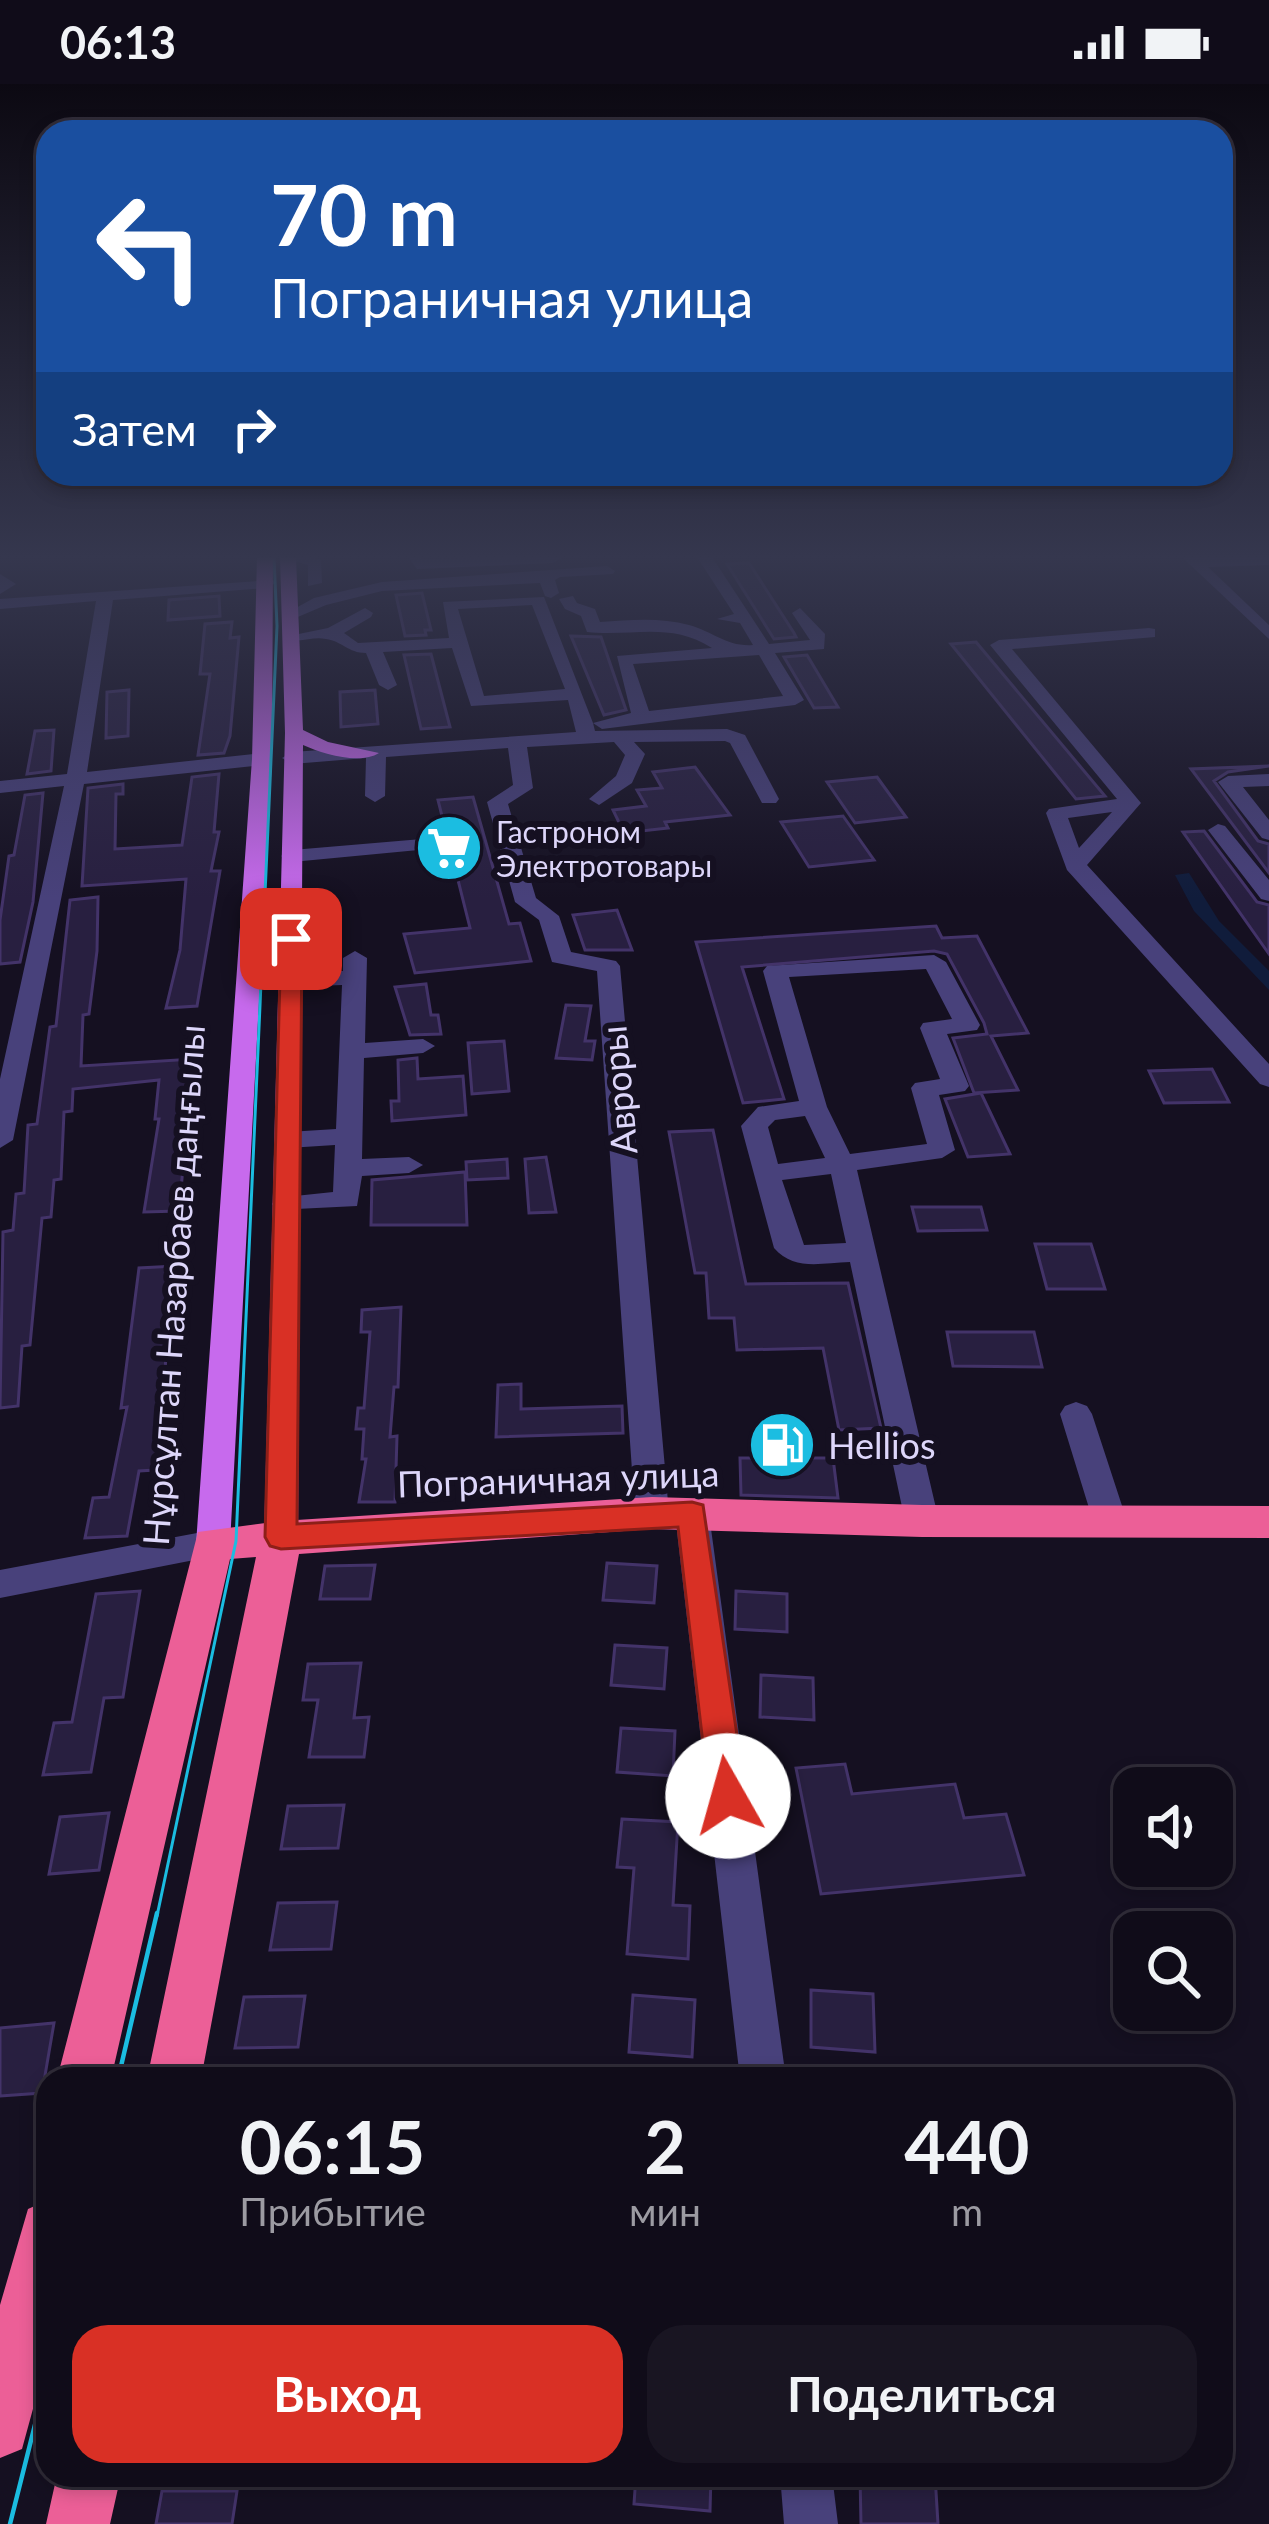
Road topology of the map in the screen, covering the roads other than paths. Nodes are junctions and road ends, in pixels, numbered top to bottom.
1 (93, 671) edge
2 (275, 671) edge
3 (290, 671) edge
4 (382, 671) edge
5 (467, 671) edge
6 (567, 671) edge
7 (627, 671) edge
8 (775, 671) edge
9 (1020, 671) edge
10 (388, 685) dead end
11 (576, 694) junction
12 (642, 717) junction
13 (586, 730) junction
14 (620, 738) junction
15 (517, 743) junction
16 (293, 746) junction
17 (373, 752) junction
18 (262, 759) junction
19 (76, 777) junction
20 (1269, 780) edge
21 (0, 787) edge
22 (375, 796) dead end
23 (599, 799) dead end
24 (769, 799) dead end
25 (1130, 803) junction
26 (1218, 830) dead end
27 (1269, 834) edge
28 (422, 845) dead end
29 (292, 856) junction
30 (1075, 865) junction
31 (1269, 895) edge
32 (291, 980) junction
33 (423, 1046) dead end
34 (352, 1051) junction
35 (1269, 1079) edge
36 (814, 1107) junction
37 (349, 1136) junction
38 (288, 1140) junction
39 (0, 1141) edge
40 (409, 1165) dead end
41 (843, 1167) junction
42 (348, 1168) junction
43 (766, 1174) junction
44 (286, 1204) junction
45 (862, 1252) junction
46 (1076, 1414) dead end
47 (672, 1514) junction
48 (922, 1521) junction
49 (1110, 1522) junction
50 (1269, 1522) edge
51 (281, 1537) junction
52 (213, 1544) junction
53 (0, 1584) edge
54 (87, 2067) edge
55 (176, 2067) edge
56 (761, 2067) edge
57 (36, 2278) edge
58 (0, 2427) edge
59 (86, 2487) edge
60 (807, 2487) edge
61 (78, 2524) edge
62 (811, 2524) edge

1 - 19 street
2 - 18 main road, Нұрсұлтан Назарбаев даңғылы
3 - 16 main road, Нұрсұлтан Назарбаев даңғылы
4 - 10 street
5 - 11 street
6 - 11 street
7 - 12 street
8 - 12 street
9 - 25 street
11 - 13 street
12 - 13 street
13 - 14 street
13 - 15 street
14 - 23 street
14 - 24 street
15 - 17 street
15 - 47 street, Авроры
16 - 17 street
16 - 18 main road
16 - 29 main road, Нұрсұлтан Назарбаев даңғылы
17 - 22 street
18 - 19 street
18 - 52 main road, Нұрсұлтан Назарбаев даңғылы
19 - 21 street
19 - 39 street
20 - 27 street
25 - 30 street
25 - 30 street
26 - 31 street
28 - 29 street
29 - 32 main road, Нұрсұлтан Назарбаев даңғылы
30 - 35 street
32 - 34 street
32 - 38 main road, Нұрсұлтан Назарбаев даңғылы
33 - 34 street
34 - 37 street
36 - 41 street
36 - 41 street
36 - 43 street
37 - 38 street
37 - 42 street
38 - 44 main road, Нұрсұлтан Назарбаев даңғылы
40 - 42 street
41 - 43 street
41 - 45 street
42 - 44 street
43 - 45 street
44 - 51 main road, Нұрсұлтан Назарбаев даңғылы
45 - 48 street
46 - 49 street
47 - 48 highway, Пограничная улица
47 - 51 highway, Пограничная улица
47 - 56 street, Авроры
48 - 49 highway, Пограничная улица
49 - 50 highway, Пограничная улица
51 - 52 highway, Пограничная улица
51 - 55 highway, Нұрсұлтан Назарбаев даңғылы
52 - 53 street, Пограничная улица
52 - 54 highway, Нұрсұлтан Назарбаев даңғылы
57 - 58 highway
59 - 61 highway
60 - 62 street

